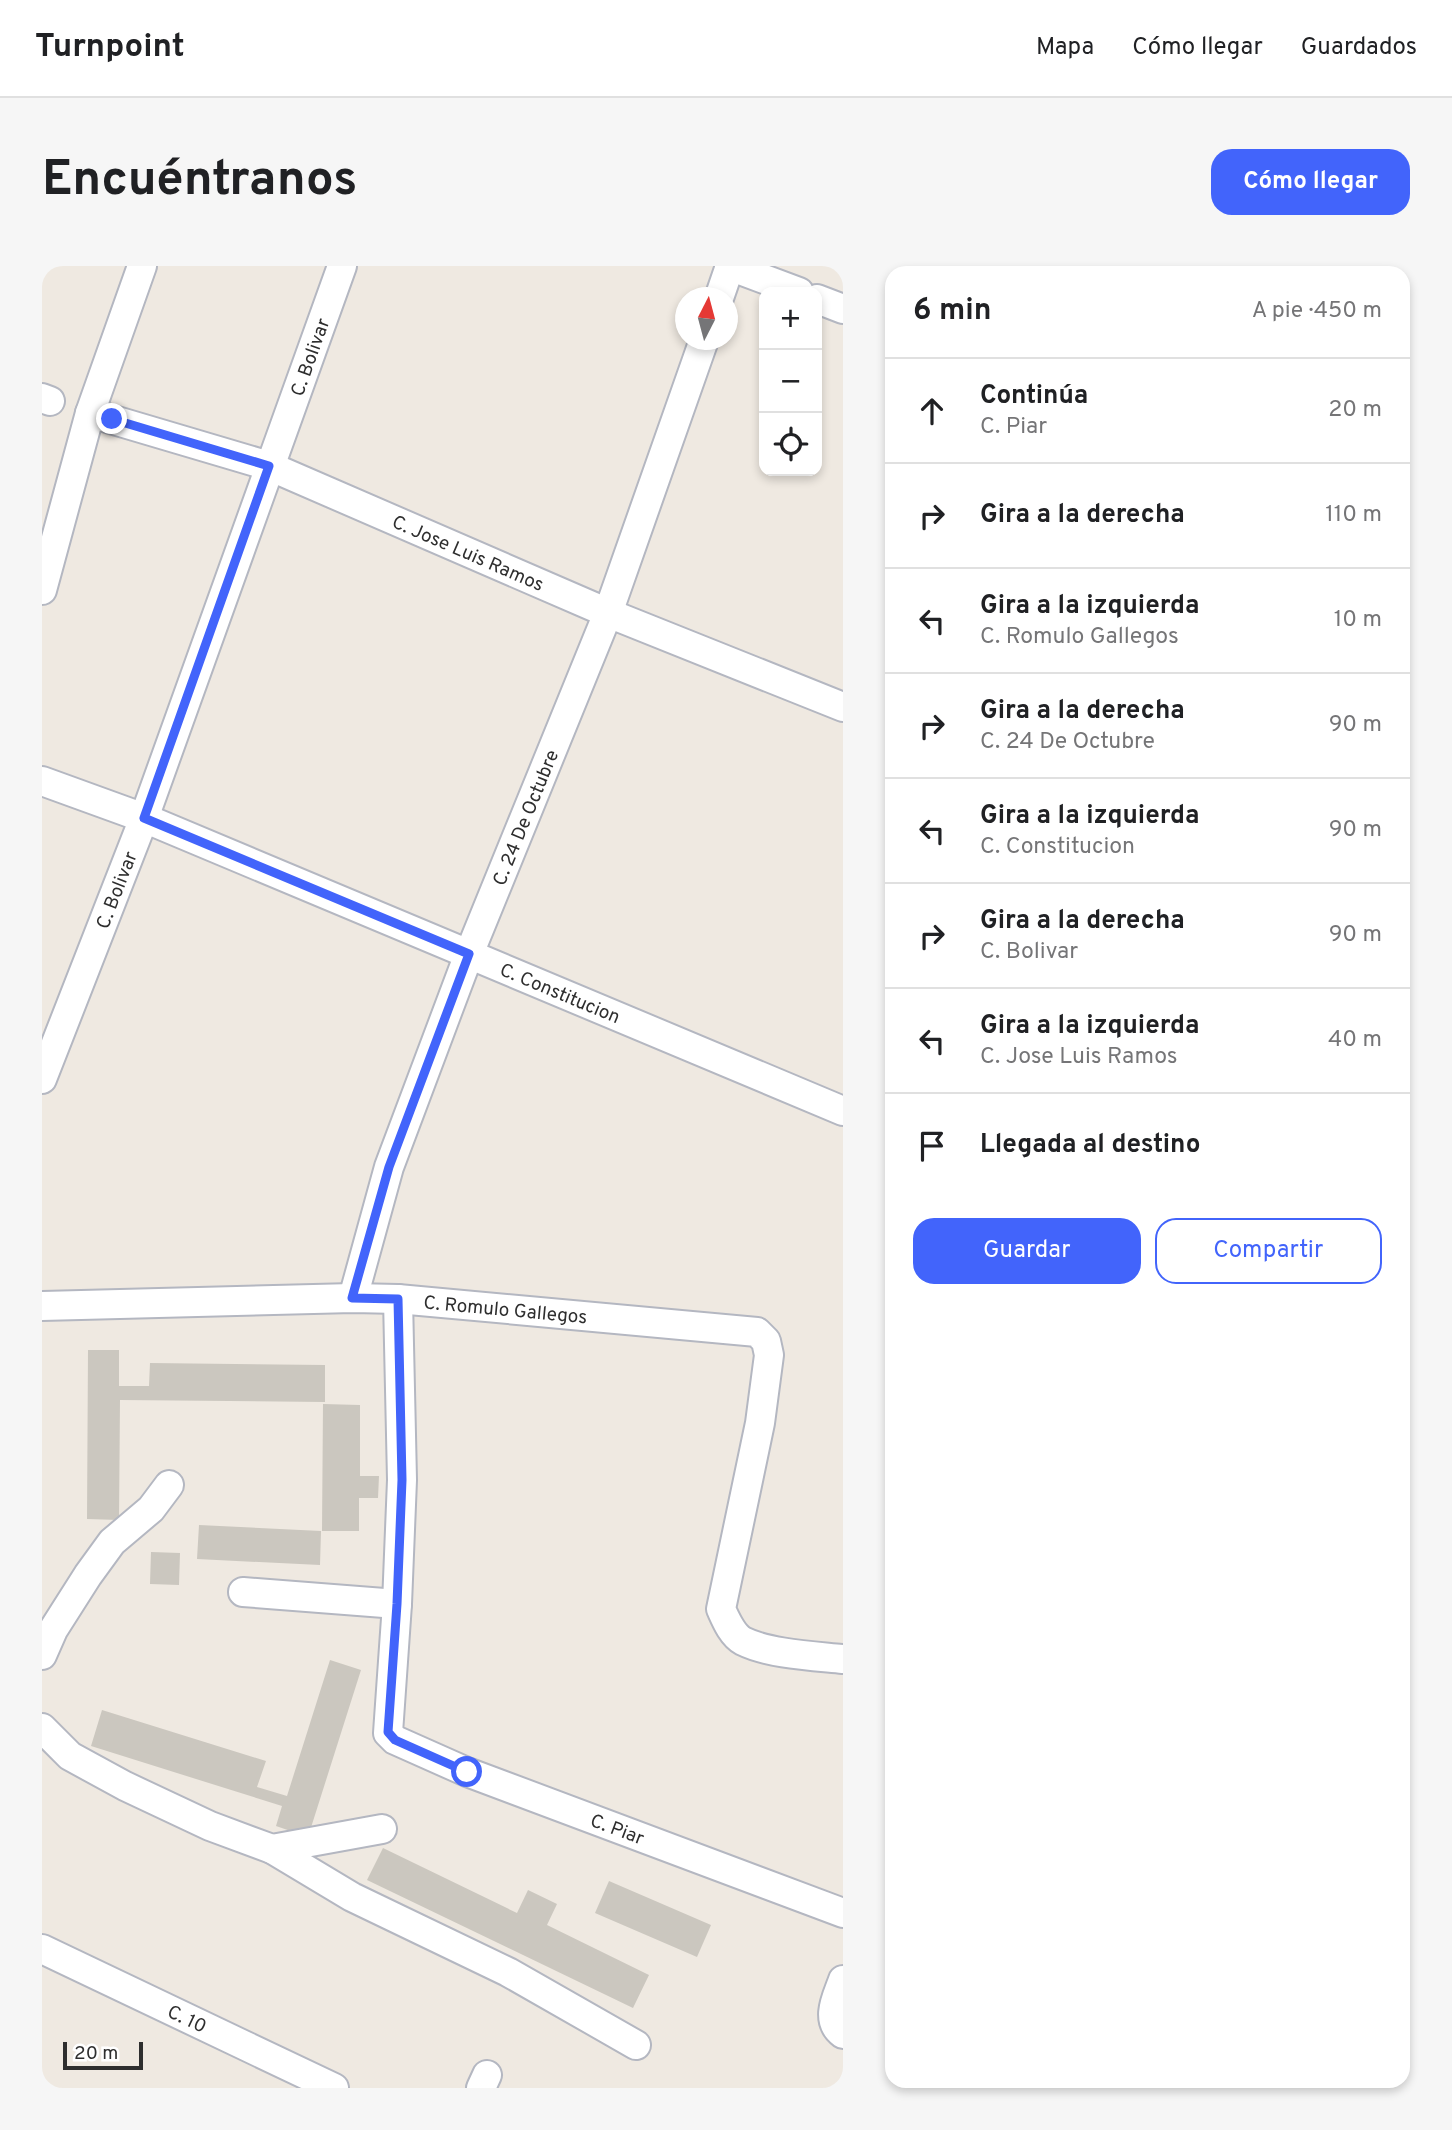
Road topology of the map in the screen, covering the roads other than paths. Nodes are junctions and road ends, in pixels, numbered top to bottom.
1 (142, 266) edge
2 (341, 266) edge
3 (730, 266) edge
4 (723, 287) edge
5 (786, 287) edge
6 (822, 301) edge
7 (843, 309) edge
8 (701, 350) edge
9 (90, 413) junction
10 (269, 466) junction
11 (42, 590) edge
12 (608, 613) junction
13 (843, 707) edge
14 (42, 781) edge
15 (144, 818) junction
16 (469, 954) junction
17 (42, 1079) edge
18 (843, 1111) edge
19 (352, 1298) junction
20 (398, 1299) junction
21 (42, 1306) edge
22 (170, 1485) dead end
23 (243, 1592) dead end
24 (397, 1604) junction
25 (42, 1654) edge
26 (843, 1659) edge
27 (42, 1728) edge
28 (382, 1829) dead end
29 (272, 1849) junction
30 (843, 1913) edge
31 (42, 1949) edge
32 (843, 1980) edge
33 (838, 2022) edge
34 (636, 2045) dead end
35 (334, 2088) edge

1 - 9 street
2 - 10 street, C. Bolivar
3 - 4 street
3 - 5 street
6 - 7 street
8 - 12 street, C. 24 De Octubre
9 - 10 street, C. Jose Luis Ramos
9 - 11 street
10 - 12 street, C. Jose Luis Ramos
10 - 15 street, C. Bolivar
12 - 13 street, C. Jose Luis Ramos
12 - 16 street, C. 24 De Octubre
14 - 15 street, C. Constitucion
15 - 16 street, C. Constitucion
15 - 17 street, C. Bolivar
16 - 18 street, C. Constitucion
16 - 19 street, C. 24 De Octubre
19 - 20 street, C. Romulo Gallegos
19 - 21 street, C. Romulo Gallegos
20 - 24 street
20 - 26 street, C. Romulo Gallegos
22 - 25 street
23 - 24 street
24 - 30 street, C. Piar
27 - 29 street
28 - 29 street
29 - 34 street
31 - 35 street, C. 10
32 - 33 street

